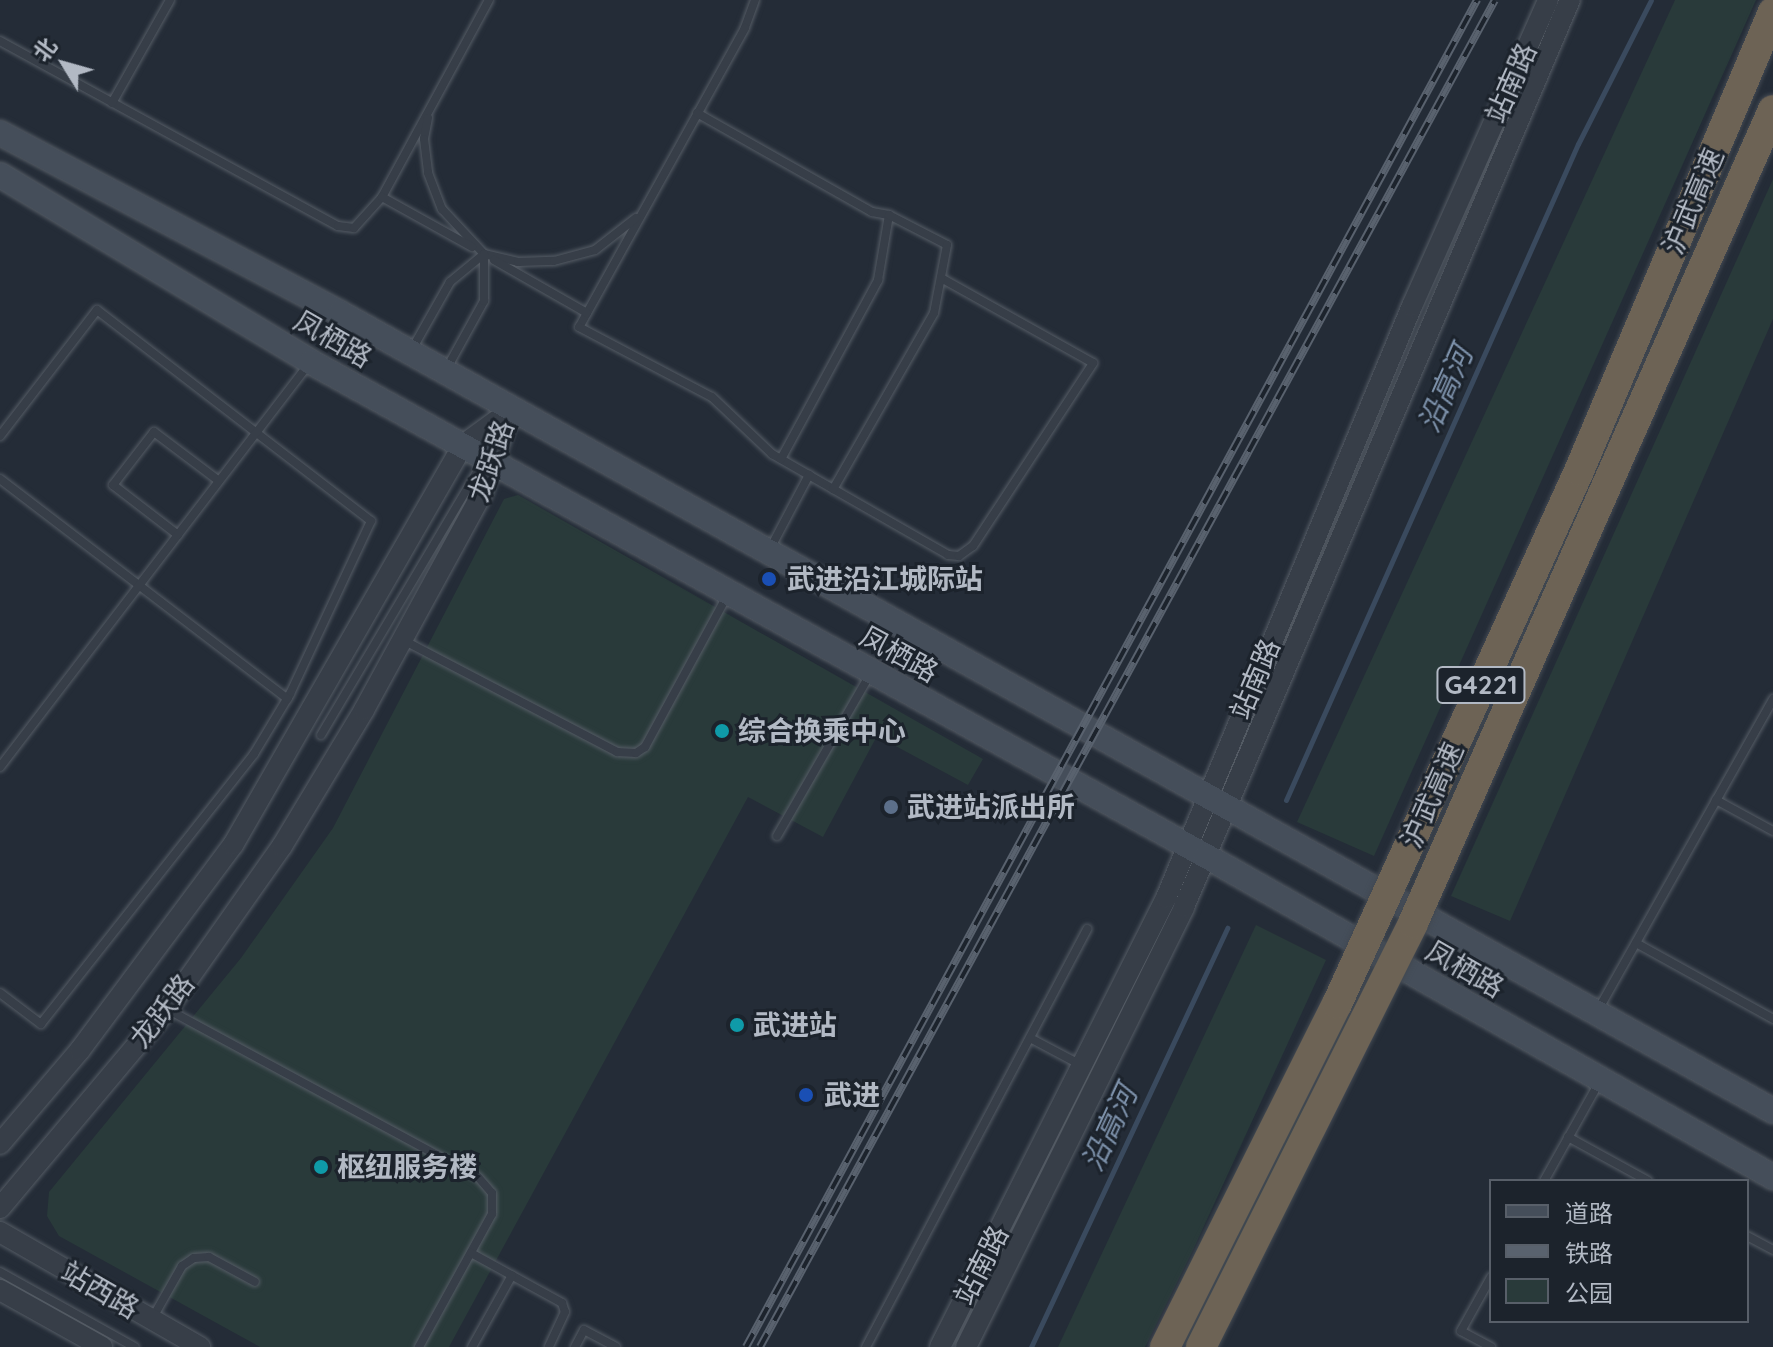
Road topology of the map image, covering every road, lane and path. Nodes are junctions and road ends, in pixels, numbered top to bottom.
1 (170, 0) edge
2 (489, 0) edge
3 (755, 0) edge
4 (1548, 0) edge
5 (1570, 0) edge
6 (1773, 12) edge
7 (0, 41) edge
8 (112, 103) junction
9 (431, 105) junction
10 (1773, 110) edge
11 (697, 113) junction
12 (0, 133) edge
13 (0, 175) edge
14 (382, 197) junction
15 (646, 206) junction
16 (889, 215) junction
17 (484, 254) junction
18 (943, 279) junction
19 (587, 313) junction
20 (410, 353) junction
21 (311, 362) junction
22 (445, 372) junction
23 (511, 410) junction
24 (256, 433) junction
25 (0, 436) edge
26 (463, 445) junction
27 (781, 459) junction
28 (491, 461) junction
29 (809, 475) junction
30 (0, 479) edge
31 (219, 481) junction
32 (833, 489) junction
33 (178, 535) junction
34 (769, 552) junction
35 (140, 585) junction
36 (728, 592) junction
37 (402, 640) junction
38 (871, 673) junction
39 (288, 699) junction
40 (1773, 699) edge
41 (321, 735) dead end
42 (0, 767) edge
43 (1216, 800) junction
44 (1716, 800) junction
45 (1773, 831) edge
46 (777, 836) dead end
47 (1197, 852) junction
48 (1087, 929) dead end
49 (1636, 943) junction
50 (0, 993) edge
51 (167, 1009) junction
52 (1596, 1014) junction
53 (1773, 1019) edge
54 (1030, 1038) junction
55 (1082, 1065) junction
56 (1600, 1080) junction
57 (1773, 1111) edge
58 (1568, 1137) junction
59 (0, 1144) edge
60 (1773, 1177) edge
61 (1545, 1179) edge
62 (1644, 1179) edge
63 (0, 1208) edge
64 (0, 1232) edge
65 (1749, 1237) edge
66 (1773, 1250) edge
67 (471, 1253) junction
68 (0, 1272) edge
69 (512, 1275) junction
70 (1489, 1281) edge
71 (255, 1282) dead end
72 (0, 1290) edge
73 (152, 1319) junction
74 (102, 1347) edge
75 (135, 1347) edge
76 (200, 1347) edge
77 (419, 1347) edge
78 (472, 1347) edge
79 (549, 1347) edge
80 (575, 1347) edge
81 (616, 1347) edge
82 (866, 1347) edge
83 (940, 1347) edge
84 (966, 1347) edge
85 (1165, 1347) edge
86 (1201, 1347) edge
87 (1491, 1347) edge

1 - 8 lane
2 - 9 lane
3 - 11 lane
4 - 43 street, 站南路
5 - 43 street, 站南路
6 - 85 highway, 沪武高速 / G4221, bridge
7 - 8 lane
8 - 14 lane
9 - 14 lane
9 - 17 lane
10 - 86 highway, 沪武高速 / G4221, bridge
11 - 15 lane
11 - 16 lane
12 - 20 main road, 凤栖路
13 - 21 main road, 凤栖路
14 - 17 lane
15 - 17 lane
15 - 19 lane
16 - 18 lane
16 - 27 lane
17 - 19 lane
17 - 20 lane
17 - 22 lane
18 - 32 lane
18 - 32 lane
19 - 27 lane
20 - 22 main road, 凤栖路
21 - 24 lane
21 - 26 main road, 凤栖路
22 - 23 main road, 凤栖路
23 - 26 street, 龙跃路
23 - 28 street, 龙跃路
23 - 34 main road, 凤栖路
24 - 25 lane
24 - 31 lane
24 - 39 lane
26 - 28 main road, 凤栖路
26 - 59 street, 龙跃路
27 - 29 lane
28 - 36 main road, 凤栖路
28 - 37 street, 龙跃路
28 - 41 lane
29 - 32 lane
29 - 34 lane
30 - 35 lane
31 - 33 lane
31 - 33 lane
33 - 35 lane
34 - 43 main road, 凤栖路
35 - 39 lane
35 - 42 lane
36 - 37 lane
36 - 38 main road, 凤栖路
37 - 51 street, 龙跃路
38 - 46 lane
38 - 47 main road, 凤栖路
39 - 50 lane
40 - 44 lane
43 - 47 street, 站南路
43 - 52 main road, 凤栖路
44 - 45 lane
44 - 49 lane
47 - 55 street, 站南路
47 - 56 main road, 凤栖路
47 - 84 street, 站南路
48 - 54 lane
49 - 52 lane
49 - 53 lane
51 - 63 street, 龙跃路
51 - 67 lane
52 - 57 main road, 凤栖路
54 - 55 lane
54 - 82 lane
55 - 83 street, 站南路
56 - 58 lane
56 - 60 main road, 凤栖路
58 - 61 lane
58 - 62 lane
64 - 73 street, 站西路
65 - 66 lane
67 - 69 lane
67 - 77 lane
68 - 75 lane
69 - 78 lane
69 - 79 lane
70 - 87 lane
71 - 73 lane
72 - 74 street, 站西路
73 - 76 street, 站西路
80 - 81 lane

